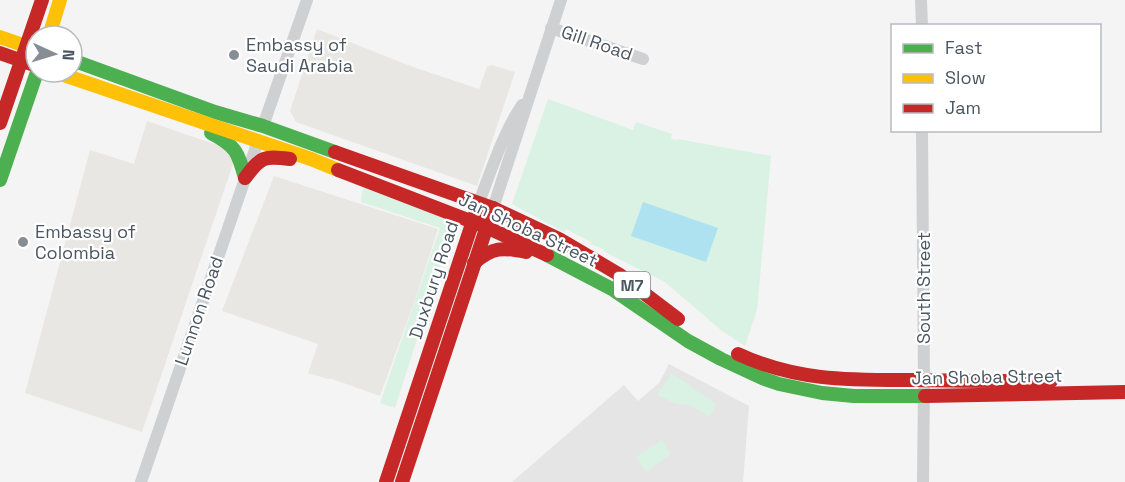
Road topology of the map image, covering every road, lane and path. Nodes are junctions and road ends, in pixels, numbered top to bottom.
1 (42, 0) edge
2 (60, 0) edge
3 (307, 0) edge
4 (561, 0) edge
5 (921, 0) edge
6 (36, 24) edge
7 (52, 24) edge
8 (922, 24) edge
9 (551, 28) junction
10 (0, 37) edge
11 (24, 45) edge
12 (0, 53) edge
13 (24, 56) edge
14 (643, 59) dead end
15 (21, 60) junction
16 (24, 61) edge
17 (84, 64) edge
18 (84, 82) edge
19 (33, 84) edge
20 (528, 96) junction
21 (215, 112) junction
22 (190, 118) junction
23 (0, 123) edge
24 (263, 126) junction
25 (922, 132) edge
26 (258, 141) junction
27 (314, 160) junction
28 (245, 178) junction
29 (0, 180) edge
30 (479, 202) junction
31 (493, 208) junction
32 (472, 222) junction
33 (486, 227) junction
34 (551, 257) junction
35 (474, 263) junction
36 (924, 381) junction
37 (1125, 381) edge
38 (1125, 392) edge
39 (924, 396) junction
40 (387, 481) edge
41 (141, 482) edge
42 (402, 482) edge
43 (924, 482) edge

1 - 6 main road
2 - 7 main road
3 - 24 street
4 - 9 street, Duxbury Road
5 - 8 street
9 - 14 street, Gill Road
9 - 20 street, Duxbury Road
10 - 11 main road
12 - 15 main road
13 - 15 main road
15 - 16 main road
15 - 23 main road
17 - 21 main road, Jan Shoba Street / M7
18 - 22 main road, Jan Shoba Street / M7
19 - 29 main road
20 - 30 street, Duxbury Road
20 - 31 street, Duxbury Road
21 - 24 main road, Jan Shoba Street / M7
21 - 26 main road
22 - 26 main road, Jan Shoba Street / M7
22 - 28 main road
24 - 27 main road
24 - 30 main road, Jan Shoba Street / M7
25 - 36 street, South Street
26 - 27 main road, Jan Shoba Street / M7
26 - 28 street, Lunnon Road
27 - 28 main road
27 - 32 main road, Jan Shoba Street / M7
28 - 41 street, Lunnon Road
30 - 31 main road, Jan Shoba Street / M7
30 - 32 main road, Duxbury Road
31 - 33 main road, Duxbury Road
31 - 36 main road, Jan Shoba Street / M7
32 - 33 main road, Jan Shoba Street / M7
32 - 40 main road, Duxbury Road
33 - 34 main road, Jan Shoba Street / M7
33 - 35 main road, Duxbury Road
34 - 35 main road
34 - 39 main road, Jan Shoba Street / M7
35 - 42 main road, Duxbury Road
36 - 37 main road, Jan Shoba Street / M7
36 - 39 street, South Street
38 - 39 main road, Jan Shoba Street / M7
39 - 43 street, South Street

